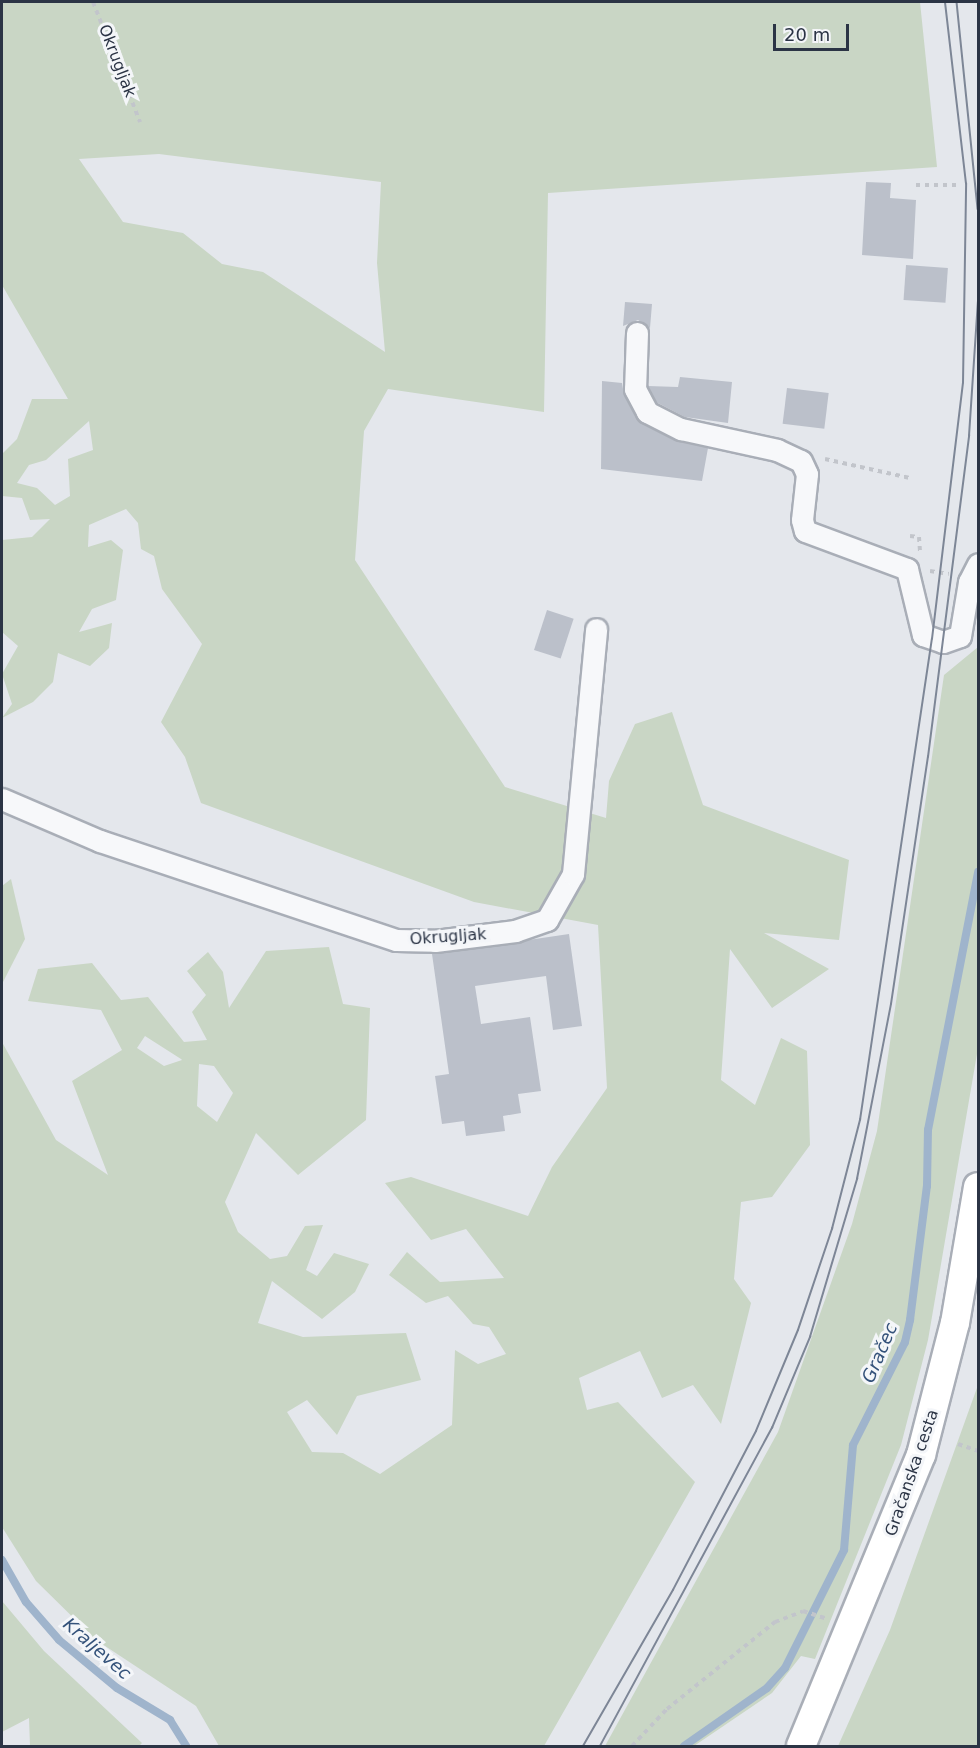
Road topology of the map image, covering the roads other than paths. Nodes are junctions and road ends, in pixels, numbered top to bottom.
1 (637, 333) dead end
2 (978, 564) edge
3 (596, 629) dead end
4 (2, 799) edge
5 (978, 1187) edge
6 (801, 1746) edge

1 - 2 street
3 - 4 street, Okrugljak
5 - 6 main road, Gračanska cesta

